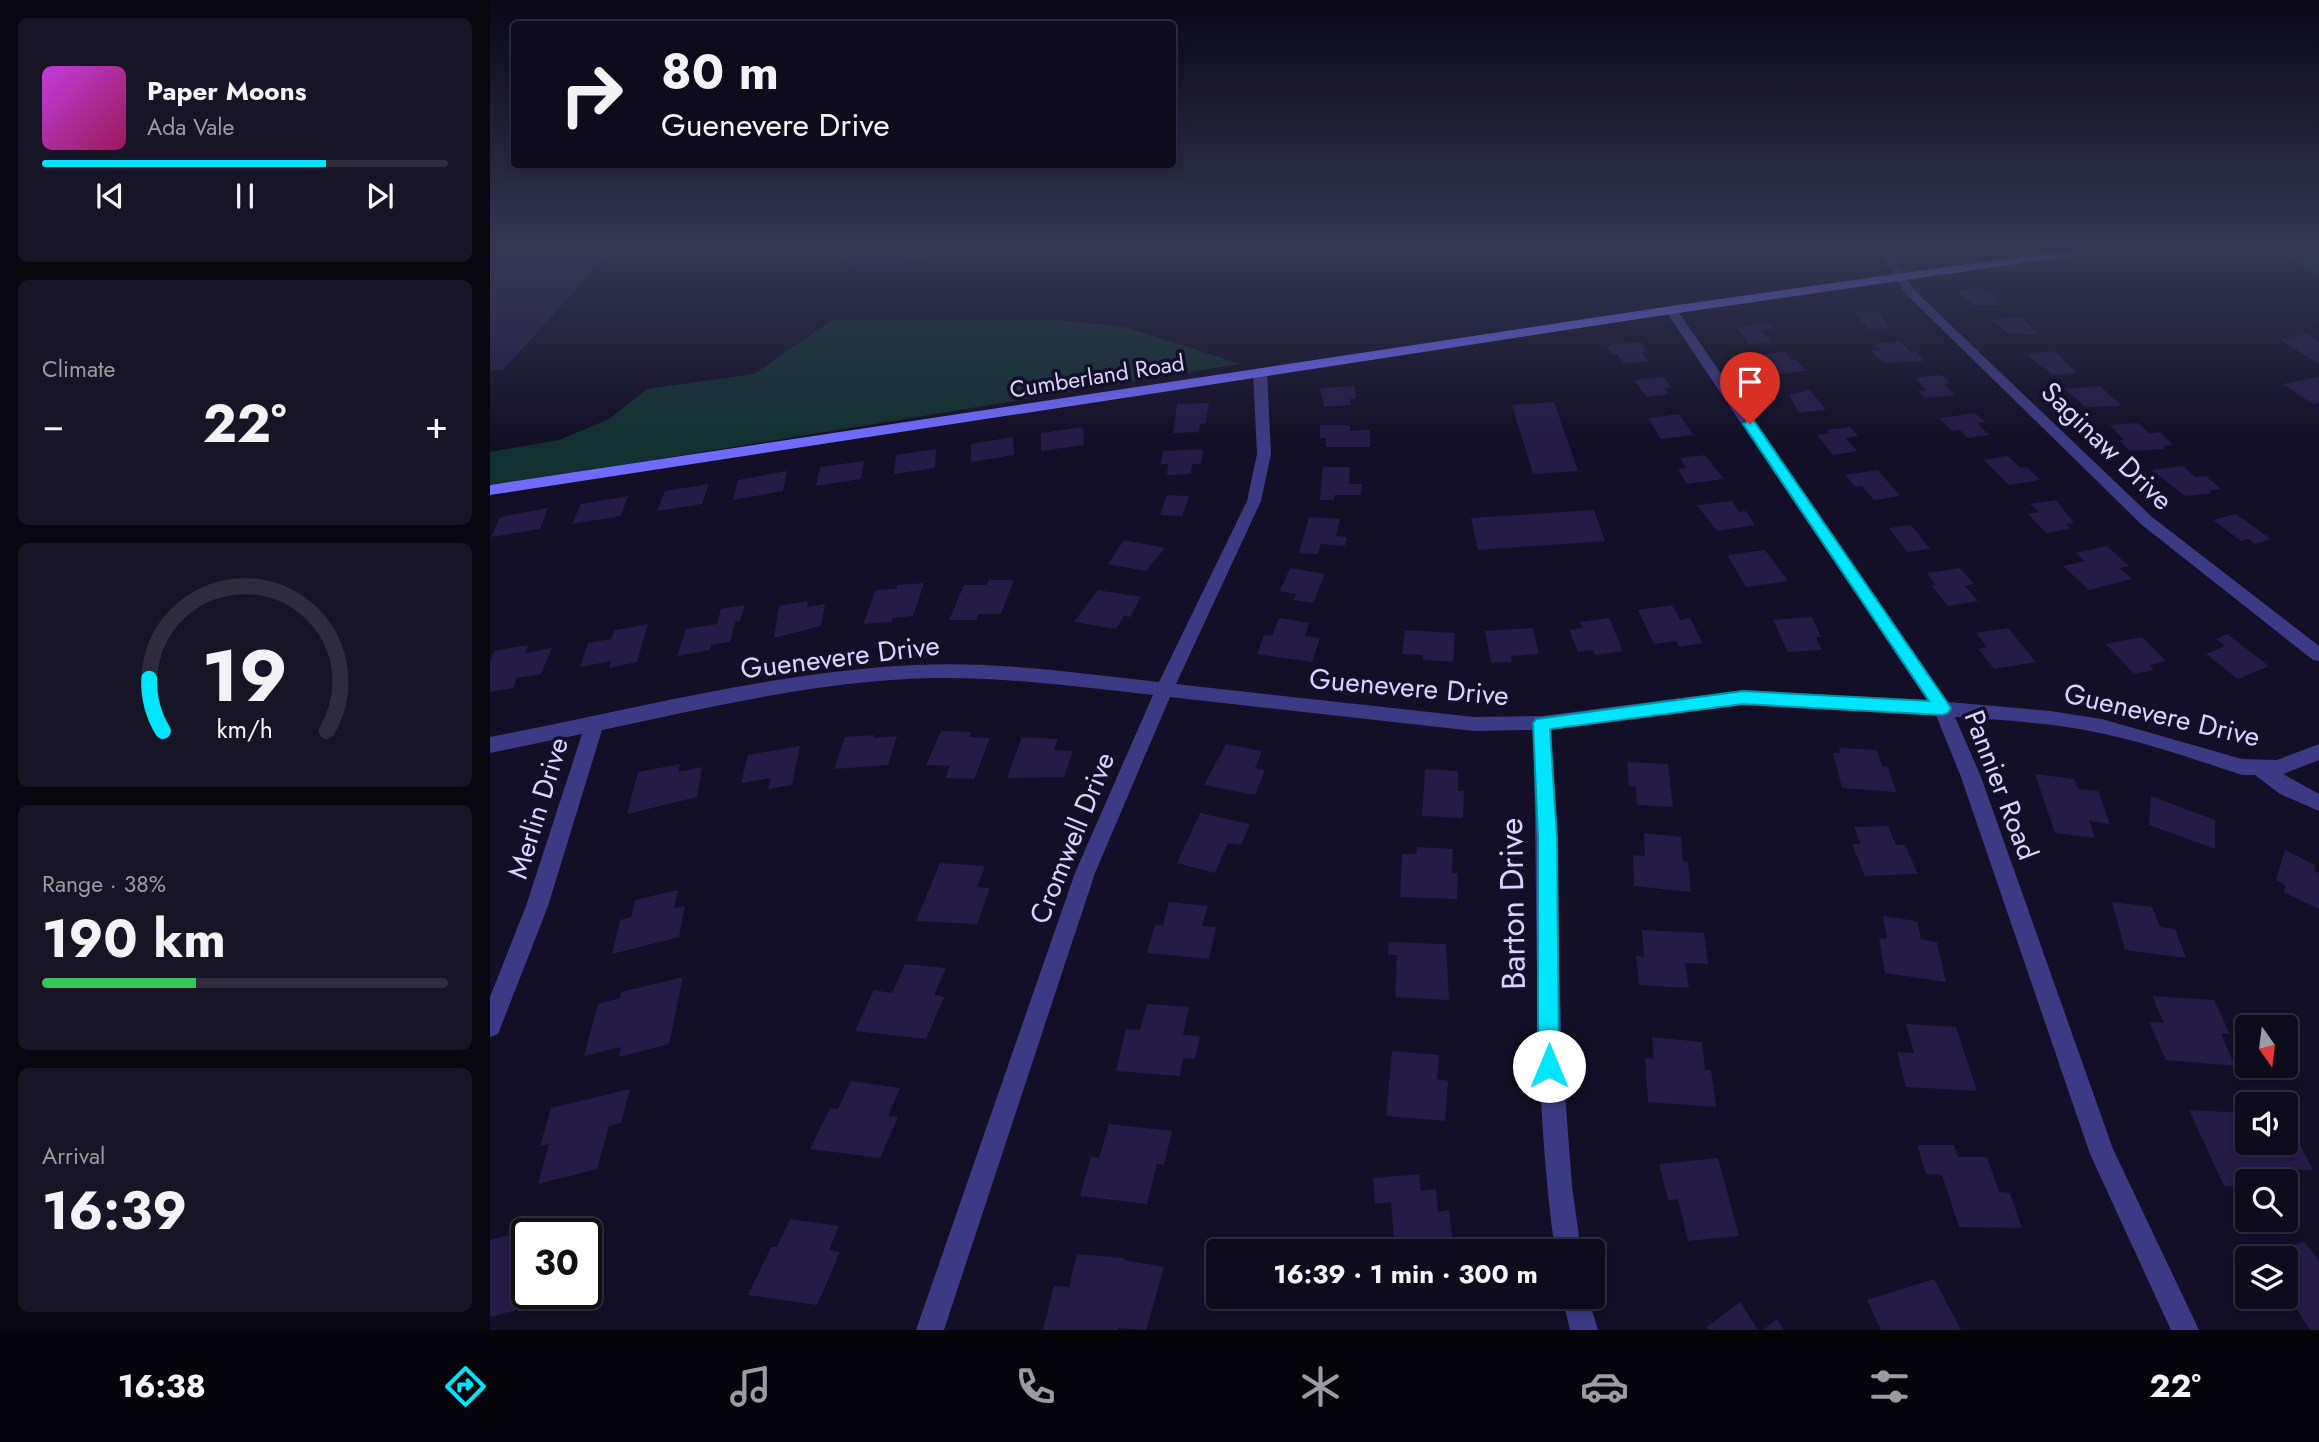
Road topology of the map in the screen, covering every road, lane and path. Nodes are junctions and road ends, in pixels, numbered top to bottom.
1 (1651, 313) edge
2 (1673, 313) edge
3 (1932, 313) edge
4 (1260, 372) junction
5 (490, 490) edge
6 (2319, 655) edge
7 (1164, 690) junction
8 (1942, 708) junction
9 (1542, 723) junction
10 (594, 724) junction
11 (490, 745) edge
12 (2319, 752) edge
13 (2260, 768) junction
14 (2319, 803) edge
15 (490, 1026) edge
16 (1565, 1239) edge
17 (1578, 1309) edge
18 (930, 1330) edge
19 (1584, 1330) edge
20 (2185, 1330) edge

1 - 4 main road, Cumberland Road
2 - 8 street, Pannier Road
3 - 6 street, Saginaw Drive
4 - 5 main road, Cumberland Road
4 - 7 street, Cromwell Drive
7 - 9 street, Guenevere Drive
7 - 10 street, Guenevere Drive
7 - 18 street, Cromwell Drive
8 - 9 street, Guenevere Drive
8 - 13 street, Guenevere Drive
8 - 20 street, Pannier Road
9 - 16 street, Barton Drive
10 - 11 street, Guenevere Drive
10 - 15 street, Merlin Drive
12 - 13 street, Guenevere Drive
13 - 14 street
17 - 19 street

